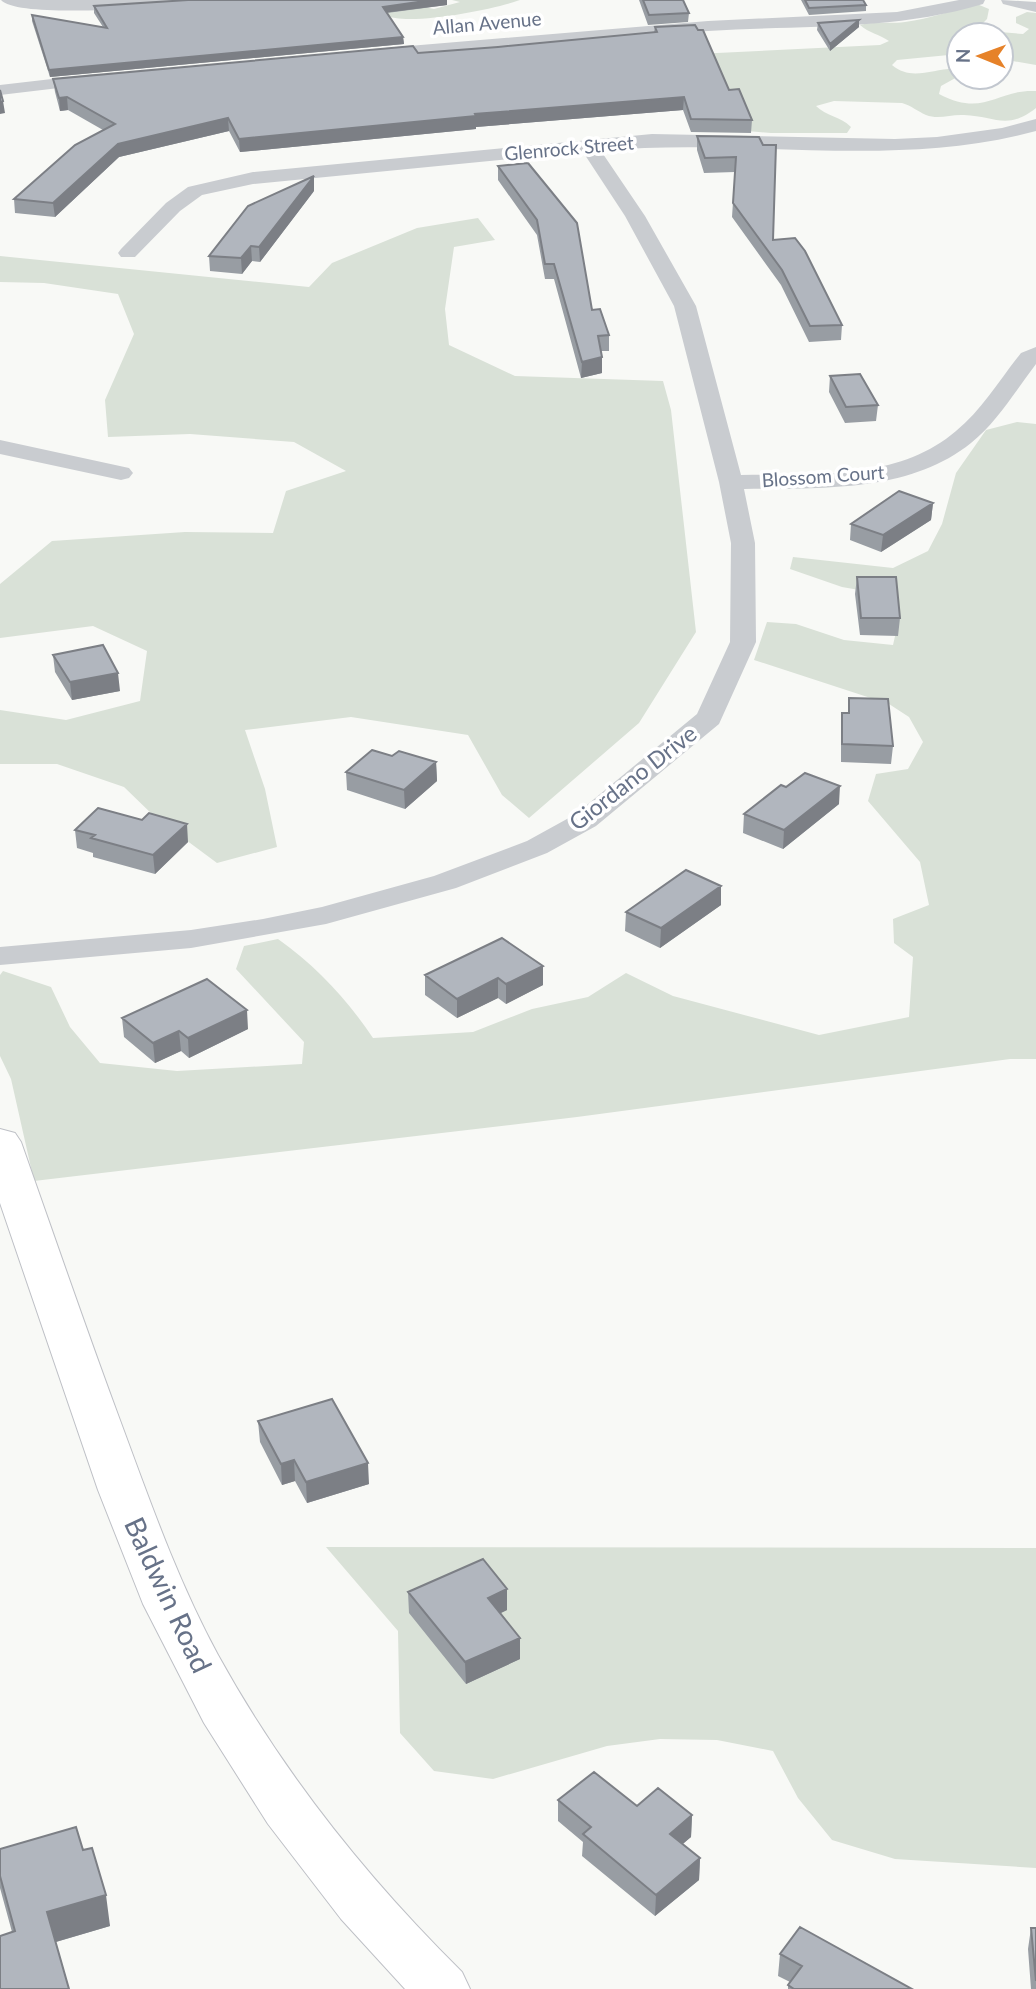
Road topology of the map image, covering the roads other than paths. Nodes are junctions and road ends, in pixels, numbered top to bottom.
1 (9, 0) edge
2 (187, 0) edge
3 (977, 0) edge
4 (1009, 0) edge
5 (1036, 7) edge
6 (361, 55) edge
7 (116, 78) edge
8 (0, 90) edge
9 (1036, 125) edge
10 (588, 146) junction
11 (128, 253) dead end
12 (1036, 354) edge
13 (0, 447) edge
14 (121, 473) dead end
15 (732, 482) junction
16 (0, 956) edge
17 (0, 1142) edge
18 (442, 1989) edge

1 - 2 street
3 - 6 street, Allan Avenue
4 - 5 street
7 - 8 street
9 - 10 street, Glenrock Street
10 - 11 street, Glenrock Street
10 - 15 street, Giordano Drive
12 - 15 street, Blossom Court
13 - 14 street
15 - 16 street, Giordano Drive
17 - 18 street, Baldwin Road

